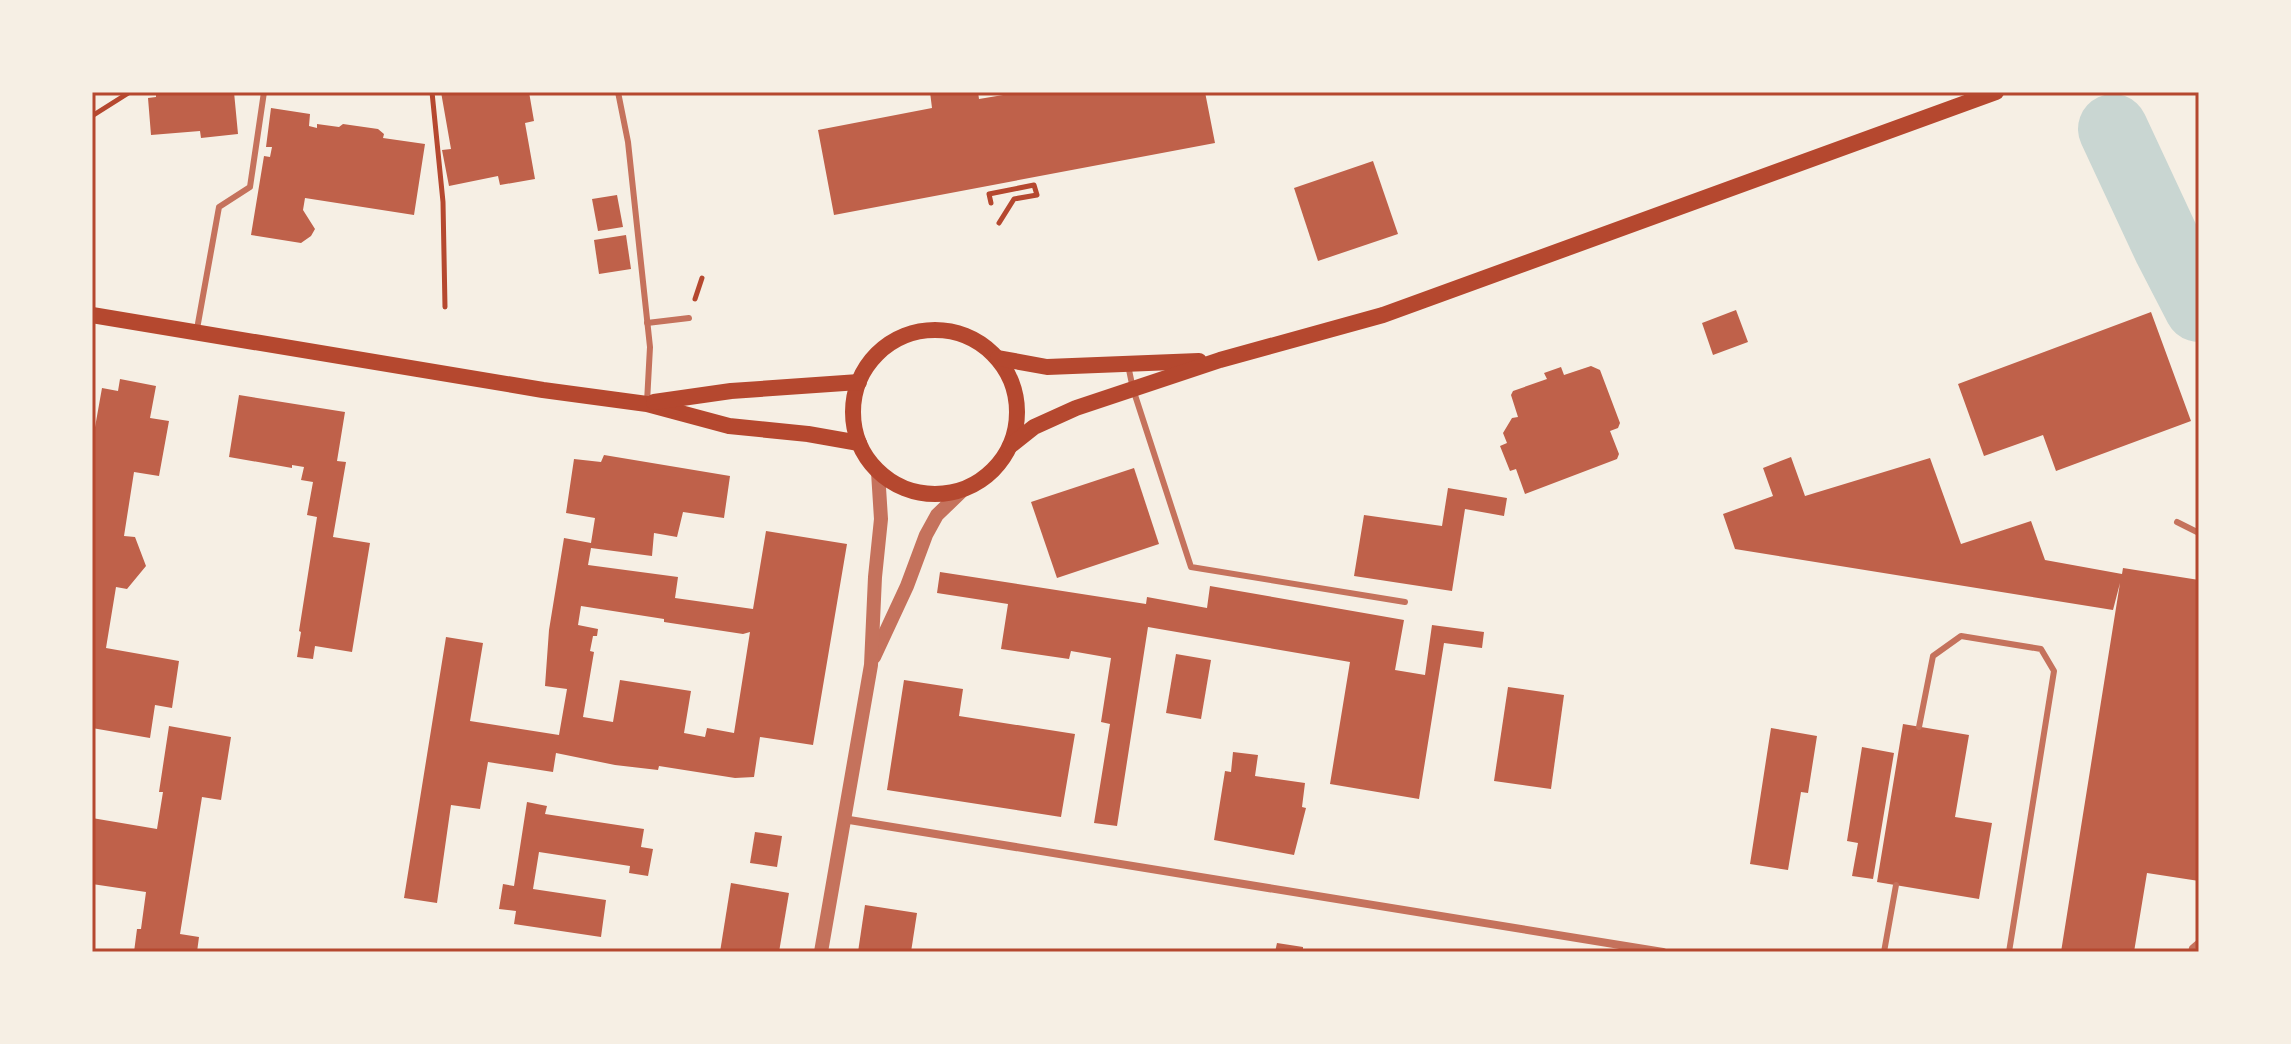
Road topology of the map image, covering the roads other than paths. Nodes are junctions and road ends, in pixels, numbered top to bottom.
1 (264, 92) edge
2 (618, 92) edge
3 (1996, 92) edge
4 (92, 315) edge
5 (689, 318) dead end
6 (647, 323) junction
7 (196, 333) junction
8 (998, 358) junction
9 (1220, 360) junction
10 (1128, 365) junction
11 (859, 382) junction
12 (1133, 389) junction
13 (647, 404) junction
14 (859, 443) junction
15 (1010, 446) junction
16 (878, 472) junction
17 (964, 489) junction
18 (2177, 522) dead end
19 (2199, 533) edge
20 (1405, 602) dead end
21 (871, 665) junction
22 (1919, 727) dead end
23 (843, 819) junction
24 (1896, 885) dead end
25 (2199, 942) edge
26 (821, 952) edge
27 (1663, 952) edge
28 (1884, 952) edge
29 (2009, 952) edge
30 (2191, 952) edge

1 - 7 lane
2 - 6 lane
3 - 9 main road
4 - 7 main road
5 - 6 lane
6 - 13 lane
7 - 13 main road
8 - 10 main road
8 - 11 main road
8 - 15 main road
9 - 10 main road
9 - 12 main road
10 - 12 lane
11 - 13 main road
11 - 14 main road
12 - 15 main road
12 - 20 lane
13 - 14 main road
14 - 16 main road
15 - 17 main road
16 - 17 main road
16 - 21 street
17 - 21 street
18 - 19 lane
21 - 23 street
22 - 29 lane
23 - 26 street
23 - 27 street
24 - 28 lane
25 - 30 lane

